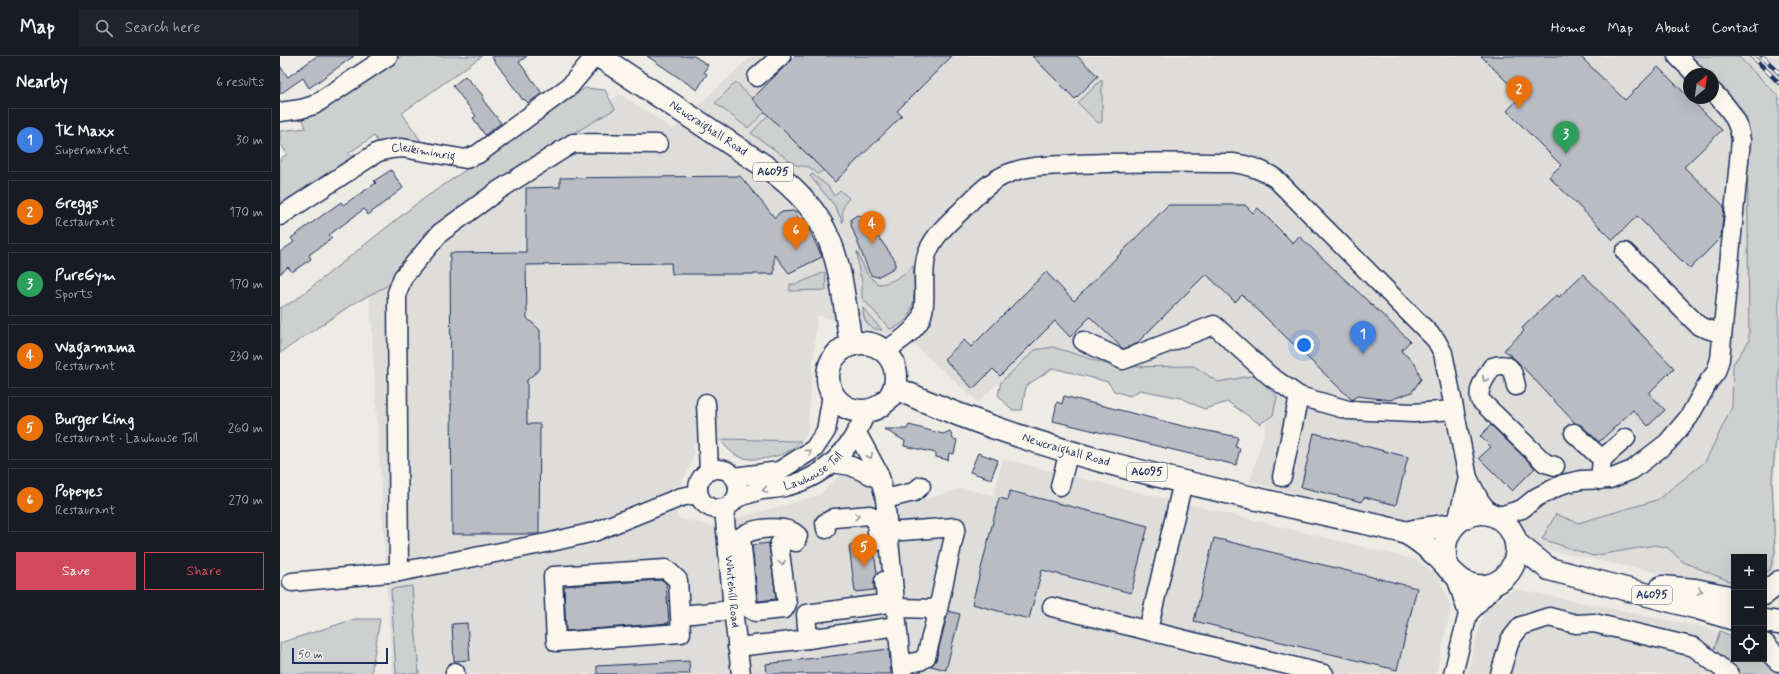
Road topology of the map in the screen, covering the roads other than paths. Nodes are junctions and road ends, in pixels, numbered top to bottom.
1 (388, 56) edge
2 (595, 56) edge
3 (599, 56) edge
4 (782, 56) edge
5 (1677, 56) edge
6 (1689, 68) edge
7 (757, 77) dead end
8 (1719, 99) edge
9 (280, 112) edge
10 (658, 144) dead end
11 (280, 216) edge
12 (1625, 252) dead end
13 (1722, 334) junction
14 (1083, 342) dead end
15 (851, 345) junction
16 (885, 351) junction
17 (1516, 386) dead end
18 (895, 388) junction
19 (832, 394) junction
20 (1299, 396) junction
21 (706, 403) dead end
22 (1454, 410) junction
23 (867, 411) junction
24 (857, 433) junction
25 (1574, 433) dead end
26 (1626, 438) dead end
27 (1069, 452) junction
28 (1602, 458) junction
29 (832, 463) junction
30 (1555, 466) dead end
31 (708, 471) junction
32 (734, 477) junction
33 (1282, 477) dead end
34 (1468, 478) junction
35 (881, 480) junction
36 (1600, 480) junction
37 (1183, 482) junction
38 (921, 486) dead end
39 (1060, 486) dead end
40 (698, 494) junction
41 (885, 498) junction
42 (730, 503) junction
43 (1522, 509) junction
44 (1494, 516) junction
45 (1455, 524) junction
46 (826, 529) dead end
47 (888, 532) junction
48 (1406, 533) junction
49 (797, 539) joint
50 (1515, 540) junction
51 (1548, 569) junction
52 (399, 572) junction
53 (1452, 573) junction
54 (1501, 580) junction
55 (292, 582) dead end
56 (1779, 582) edge
57 (1605, 583) junction
58 (1767, 592) edge
59 (1052, 607) dead end
60 (938, 609) junction
61 (733, 610) junction
62 (1468, 614) junction
63 (1731, 614) edge
64 (680, 615) junction
65 (1731, 615) edge
66 (896, 617) junction
67 (1767, 621) edge
68 (1779, 623) edge
69 (1148, 630) junction
70 (1767, 633) edge
71 (1779, 637) edge
72 (808, 639) junction
73 (737, 647) junction
74 (1767, 648) edge
75 (1779, 660) edge
76 (902, 669) edge
77 (741, 674) edge
78 (1324, 674) edge
79 (1453, 674) edge
80 (1500, 674) edge
81 (1729, 674) edge

1 - 9 street
2 - 11 street, Cleikiminrig
3 - 15 main road, Newcraighall Road / A6095
4 - 7 street
5 - 6 street
8 - 13 street
10 - 52 street
12 - 13 street
13 - 36 street
14 - 20 street
15 - 16 main road
15 - 19 main road
16 - 18 main road
16 - 22 street
17 -> 30 street
18 - 23 main road
18 - 27 main road, Newcraighall Road / A6095
19 - 23 main road
32 -> 19 street, Lawhouse Toll
20 - 22 street
20 - 33 street
21 - 31 street
22 - 34 street
23 - 24 street, Lawhouse Toll
24 - 29 street, Lawhouse Toll
24 -> 35 street
25 - 28 street
26 - 28 street
27 - 37 main road, Newcraighall Road / A6095
27 - 39 street
28 - 36 street
29 - 35 street
29 -> 42 street, Lawhouse Toll
31 - 32 street
31 - 40 street
32 - 42 street
34 - 44 street
34 - 45 street
35 - 41 street
36 - 43 street
37 - 48 main road, Newcraighall Road / A6095
37 - 69 street
38 - 41 street
40 - 42 street, Lawhouse Toll
40 - 52 street
41 - 47 street
42 - 61 street, Whitehill Road
43 - 44 street
43 - 50 street
44 - 45 main road, Newcraighall Road / A6095
44 - 50 main road, Newcraighall Road / A6095
45 - 48 main road, Newcraighall Road / A6095
45 - 53 main road
46 -> 72 street
47 - 60 street
47 - 66 street
48 - 53 main road, Newcraighall Road / A6095
49 -> 49 street
50 - 51 main road, Newcraighall Road / A6095
50 - 54 main road
51 - 54 main road, Newcraighall Road / A6095
51 - 57 main road, Newcraighall Road / A6095
52 - 55 street
53 - 54 main road, Newcraighall Road / A6095
53 - 62 street
54 - 62 street
56 - 58 main road
57 -> 63 main road
57 - 65 main road, Newcraighall Road / A6095
59 - 69 street
60 - 66 street
60 - 76 street
61 - 64 street
61 - 73 street, Whitehill Road
62 - 79 street
64 - 64 street
66 - 72 street
66 - 76 street
67 - 68 main road
69 - 78 street
70 - 71 main road
72 - 73 street
73 - 77 street, Whitehill Road
74 - 75 main road
80 - 81 street

